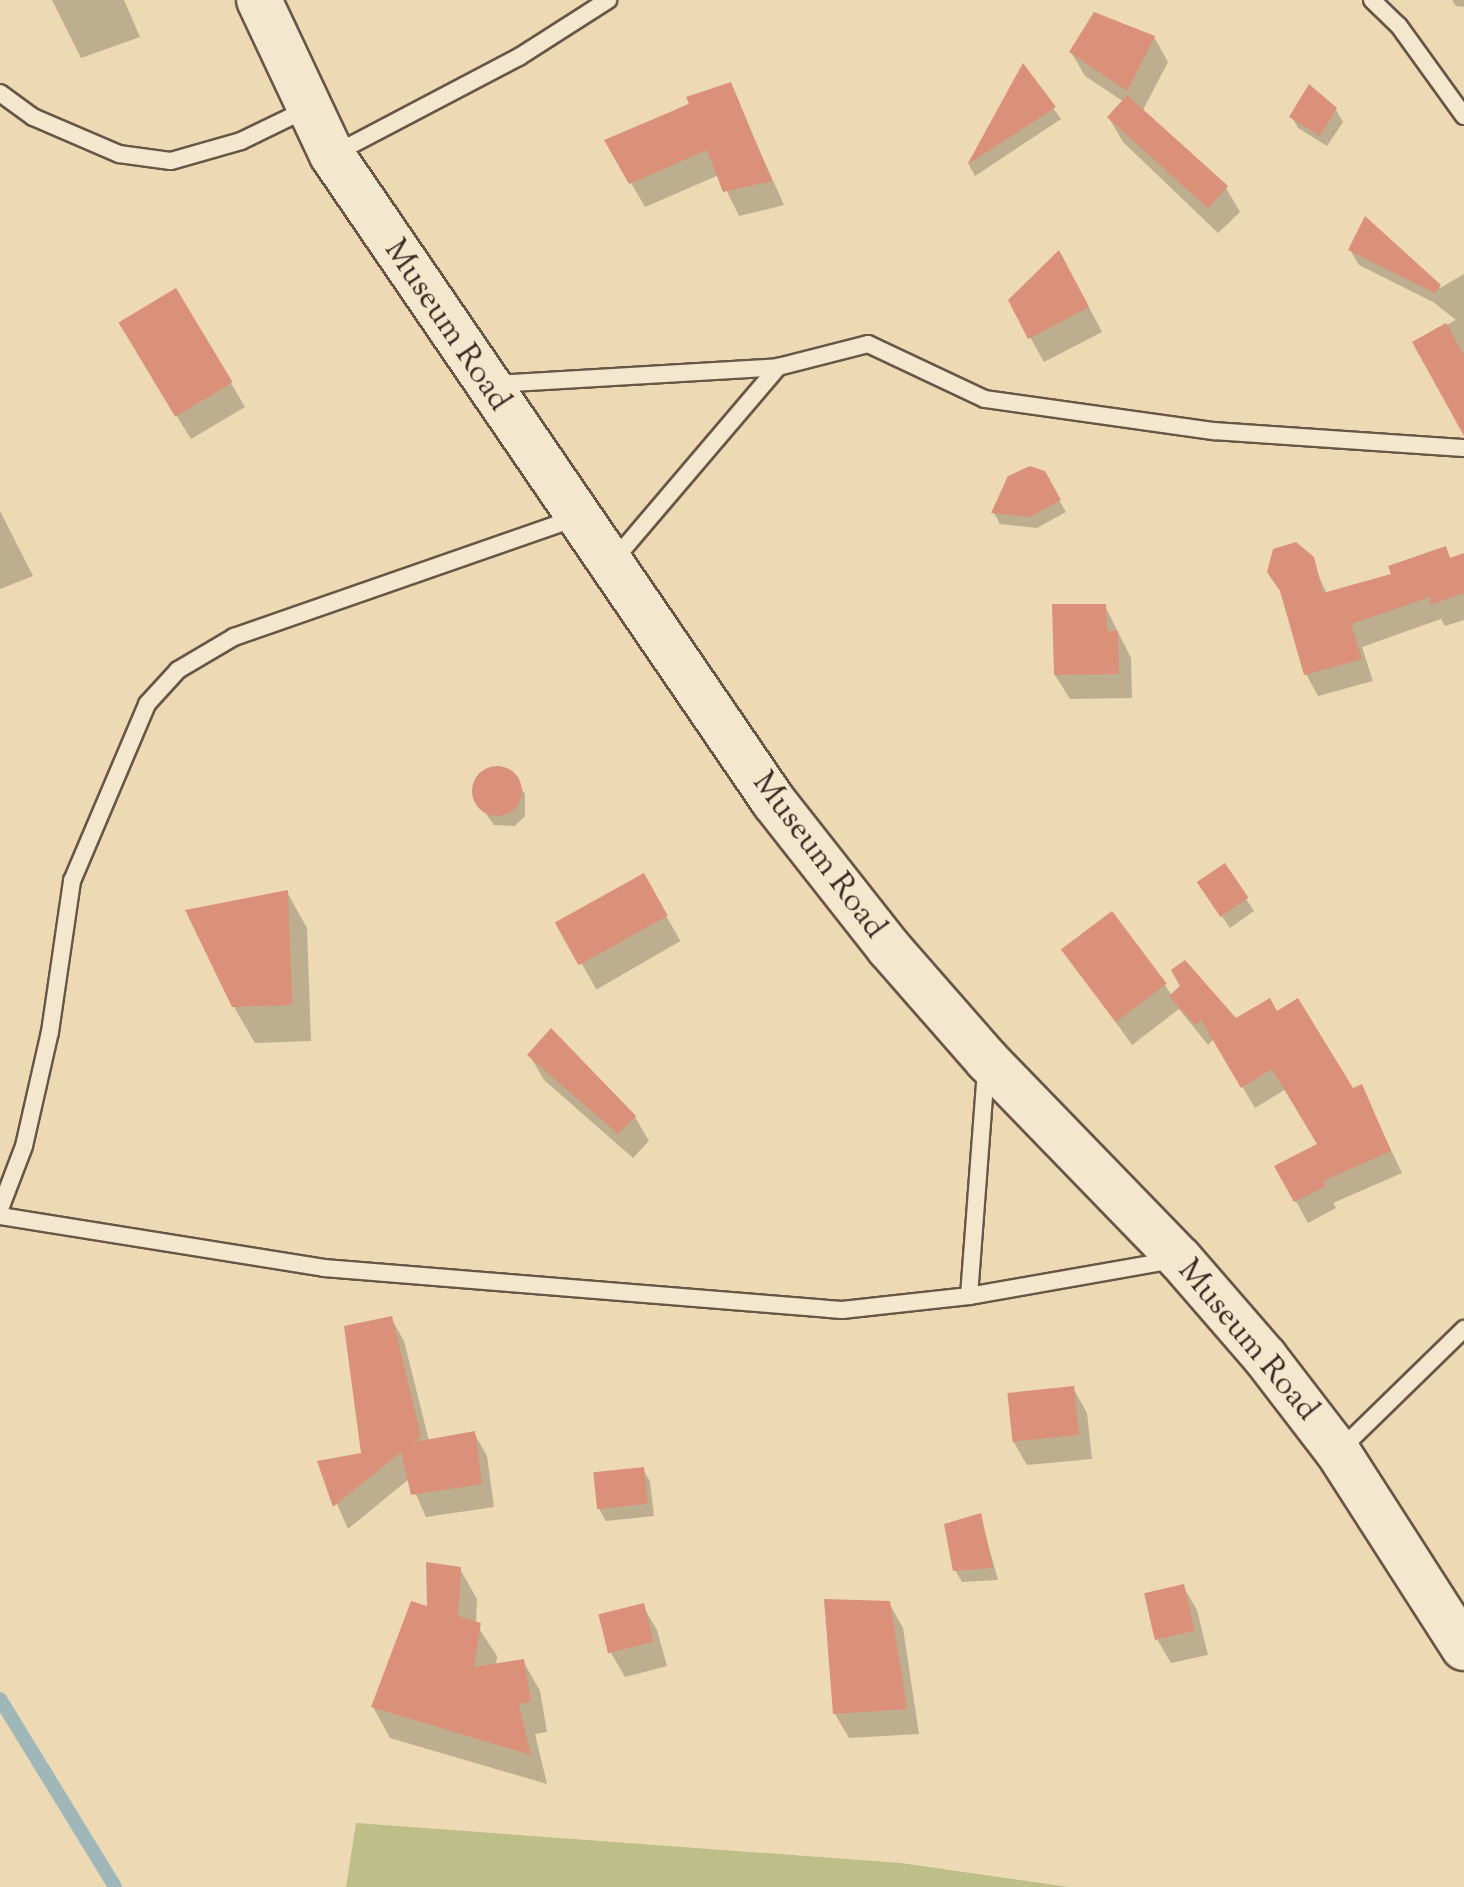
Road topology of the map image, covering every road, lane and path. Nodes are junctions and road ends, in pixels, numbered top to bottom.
1 (259, 0) edge
2 (608, 0) edge
3 (1372, 0) edge
4 (0, 93) edge
5 (307, 109) junction
6 (1464, 116) edge
7 (332, 155) junction
8 (778, 367) junction
9 (485, 385) junction
10 (1464, 448) edge
11 (577, 517) junction
12 (609, 566) junction
13 (987, 1060) junction
14 (0, 1209) edge
15 (0, 1216) edge
16 (1180, 1259) junction
17 (969, 1296) junction
18 (1464, 1329) edge
19 (1338, 1452) junction
20 (1464, 1648) edge

1 - 5 street, Museum Road
2 - 7 lane
3 - 6 lane
4 - 5 lane
5 - 7 street, Museum Road
7 - 9 street, Museum Road
8 - 9 lane
8 - 10 lane
8 - 12 lane
9 - 11 street, Museum Road
11 - 12 street, Museum Road
11 - 14 lane
12 - 13 street, Museum Road
13 - 16 street, Museum Road
13 - 17 lane
15 - 17 lane
16 - 17 lane
16 - 19 street, Museum Road
18 - 19 lane
19 - 20 street, Museum Road

